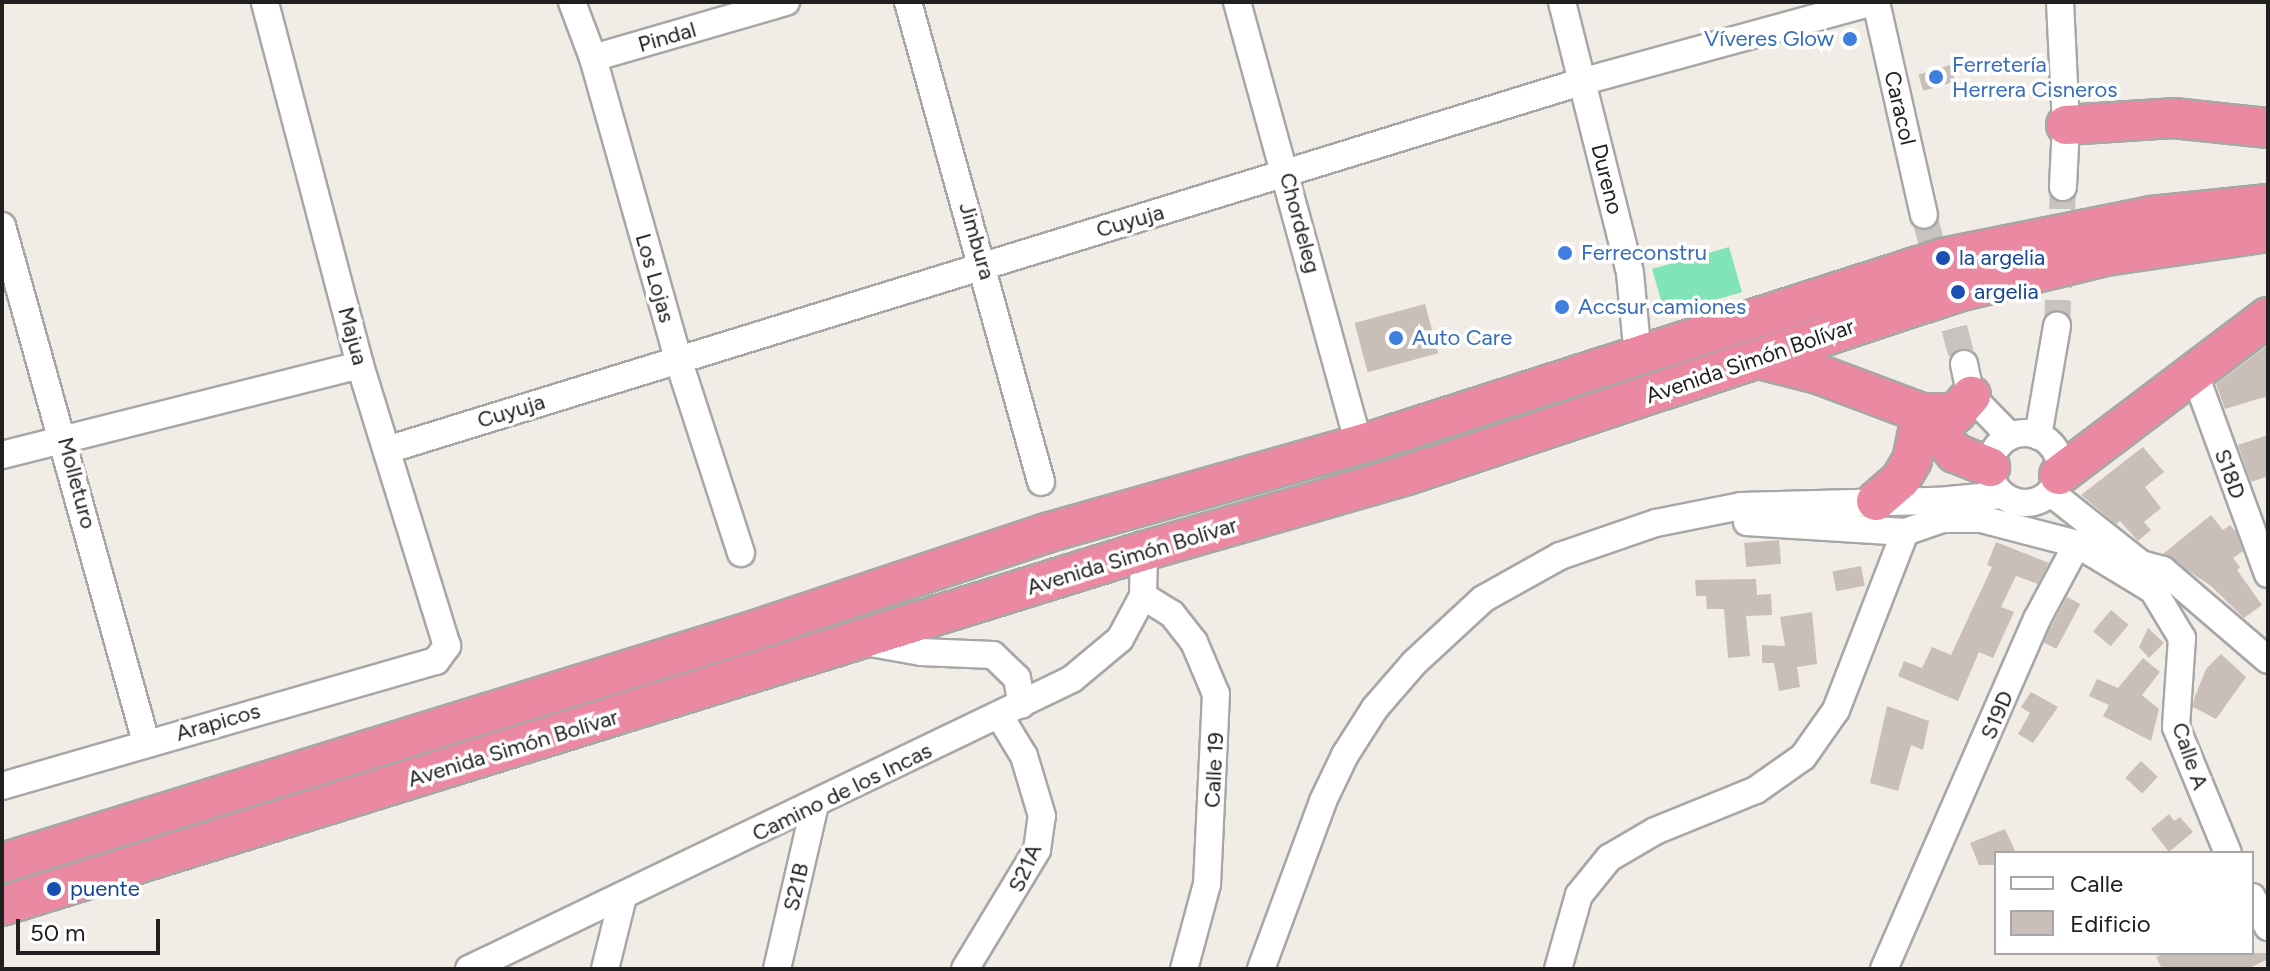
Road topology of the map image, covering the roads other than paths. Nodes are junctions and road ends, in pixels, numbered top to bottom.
1 (265, 2) edge
2 (572, 2) edge
3 (786, 2) edge
4 (908, 2) edge
5 (1237, 2) edge
6 (1562, 2) edge
7 (1874, 2) edge
8 (2060, 2) edge
9 (593, 58) junction
10 (1584, 81) junction
11 (2066, 125) junction
12 (2268, 128) edge
13 (1287, 175) junction
14 (2063, 187) tunnel mouth
15 (2268, 204) edge
16 (1924, 215) tunnel mouth
17 (2, 226) edge
18 (2268, 232) edge
19 (984, 264) junction
20 (2268, 317) edge
21 (2057, 326) tunnel mouth
22 (1638, 358) junction
23 (678, 359) junction
24 (1763, 360) junction
25 (360, 365) junction
26 (2194, 372) junction
27 (1968, 380) joint
28 (1922, 413) junction
29 (2038, 436) junction
30 (65, 438) junction
31 (1359, 445) junction
32 (390, 449) junction
33 (2, 455) edge
34 (1998, 467) junction
35 (1041, 482) dead end
36 (2055, 483) junction
37 (1888, 500) junction
38 (1702, 514) junction
39 (2258, 523) edge
40 (1905, 532) junction
41 (2077, 544) junction
42 (1144, 551) junction
43 (741, 553) dead end
44 (2268, 574) edge
45 (2158, 580) junction
46 (1143, 596) junction
47 (861, 641) junction
48 (2268, 660) edge
49 (436, 661) joint
50 (1010, 710) junction
51 (146, 742) junction
52 (2, 786) edge
53 (815, 805) junction
54 (2227, 851) edge
55 (2, 863) edge
56 (623, 897) junction
57 (2254, 901) edge
58 (2, 906) edge
59 (2268, 927) edge
60 (469, 969) edge
61 (605, 969) edge
62 (777, 969) edge
63 (965, 969) edge
64 (1184, 969) edge
65 (1261, 969) edge
66 (1558, 969) edge
67 (1884, 969) edge

1 - 25 street, Majua
2 - 9 street, Los Lojas
3 - 9 street, Pindal
4 - 19 street, Jimbura
5 - 13 street, Chordeleg
6 - 10 street, Dureno
7 - 10 street, Cuyuja
7 - 16 street, Caracol
8 - 11 street
9 - 23 street, Los Lojas
10 - 13 street, Cuyuja
10 - 22 street, Dureno
11 - 12 highway
11 - 14 street
13 - 19 street, Cuyuja
13 - 31 street, Chordeleg
15 - 22 highway, Avenida Simón Bolívar
17 - 30 street, Molleturo
18 - 24 highway, Avenida Simón Bolívar
19 - 23 street, Cuyuja
19 - 35 street, Jimbura
20 - 26 highway
21 - 29 street
22 - 31 highway, Avenida Simón Bolívar
23 - 32 street, Cuyuja
23 - 43 street, Los Lojas
24 - 28 highway
24 - 42 highway, Avenida Simón Bolívar
25 - 30 street
25 - 32 street, Majua
26 - 36 highway
26 - 39 street, S18D
27 - 28 highway
27 - 34 street
28 - 34 highway
28 - 37 highway
29 - 34 street
29 - 36 street
30 - 33 street
30 - 51 street, Molleturo
31 - 55 highway, Avenida Simón Bolívar
32 - 49 street, Majua
34 - 36 street
34 - 37 street
36 - 45 street
37 - 38 street
38 - 40 street
38 - 65 street
39 - 44 street, S18D
40 - 41 street
40 - 66 street
41 - 45 street
41 - 67 street, S19D
42 - 46 street, Camino de los Incas
42 - 47 highway, Avenida Simón Bolívar
45 - 48 street
45 - 54 street, Calle A
46 - 50 street, Camino de los Incas
46 - 64 street, Calle 19
47 - 50 street, S21A
47 - 58 highway, Avenida Simón Bolívar
49 - 51 street, Arapicos
50 - 53 street, Camino de los Incas
50 - 63 street, S21A
51 - 52 street, Arapicos
53 - 56 street, Camino de los Incas
53 - 62 street, S21B
56 - 60 street, Camino de los Incas
56 - 61 street
57 - 59 street

